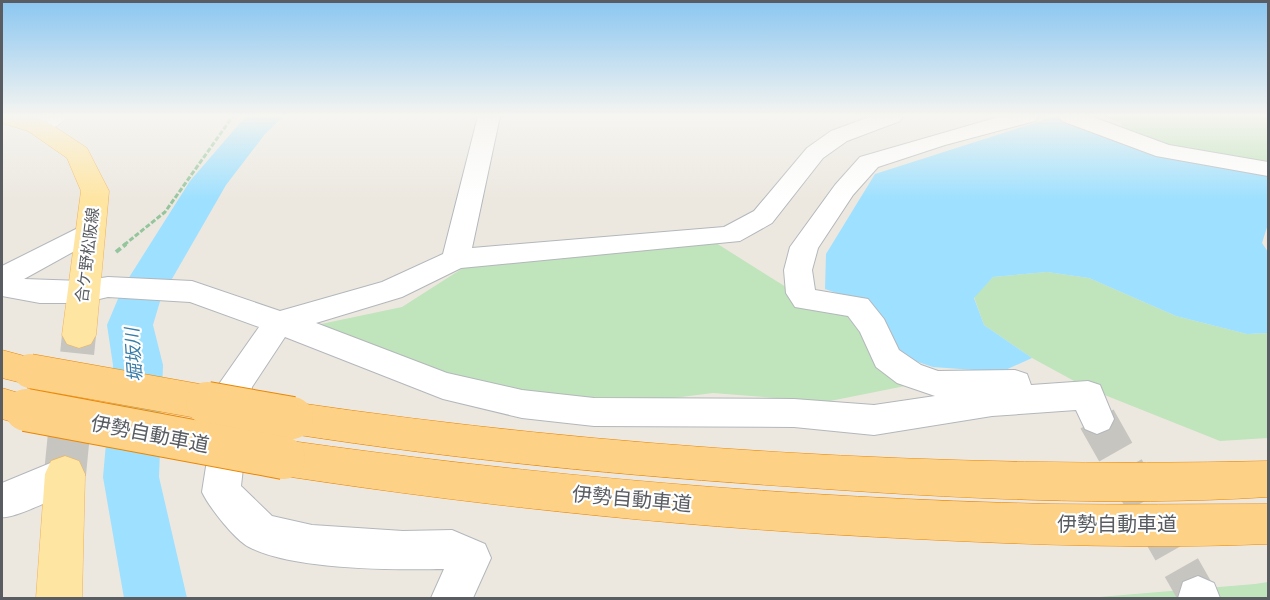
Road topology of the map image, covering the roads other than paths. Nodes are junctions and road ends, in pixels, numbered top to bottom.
1 (68, 144) edge
2 (483, 144) edge
3 (827, 144) edge
4 (925, 144) edge
5 (1143, 144) edge
6 (1269, 169) edge
7 (90, 231) junction
8 (456, 259) junction
9 (2, 278) edge
10 (84, 279) junction
11 (2, 286) edge
12 (276, 324) junction
13 (79, 335) tunnel mouth
14 (16, 368) edge
15 (14, 407) edge
16 (65, 474) joint
17 (1269, 479) edge
18 (2, 500) edge
19 (1269, 524) edge
20 (59, 598) edge
21 (452, 598) edge

1 - 7 main road, 合ケ野松阪線
2 - 8 street
3 - 8 street
4 - 12 street
5 - 6 street
7 - 9 street
7 - 10 main road, 合ケ野松阪線
8 - 12 street
10 - 11 street
10 - 12 street
10 - 13 main road, 合ケ野松阪線
12 - 21 street
14 - 17 highway, bridge
15 - 19 highway, 伊勢自動車道, bridge
16 - 18 street
16 - 20 main road

